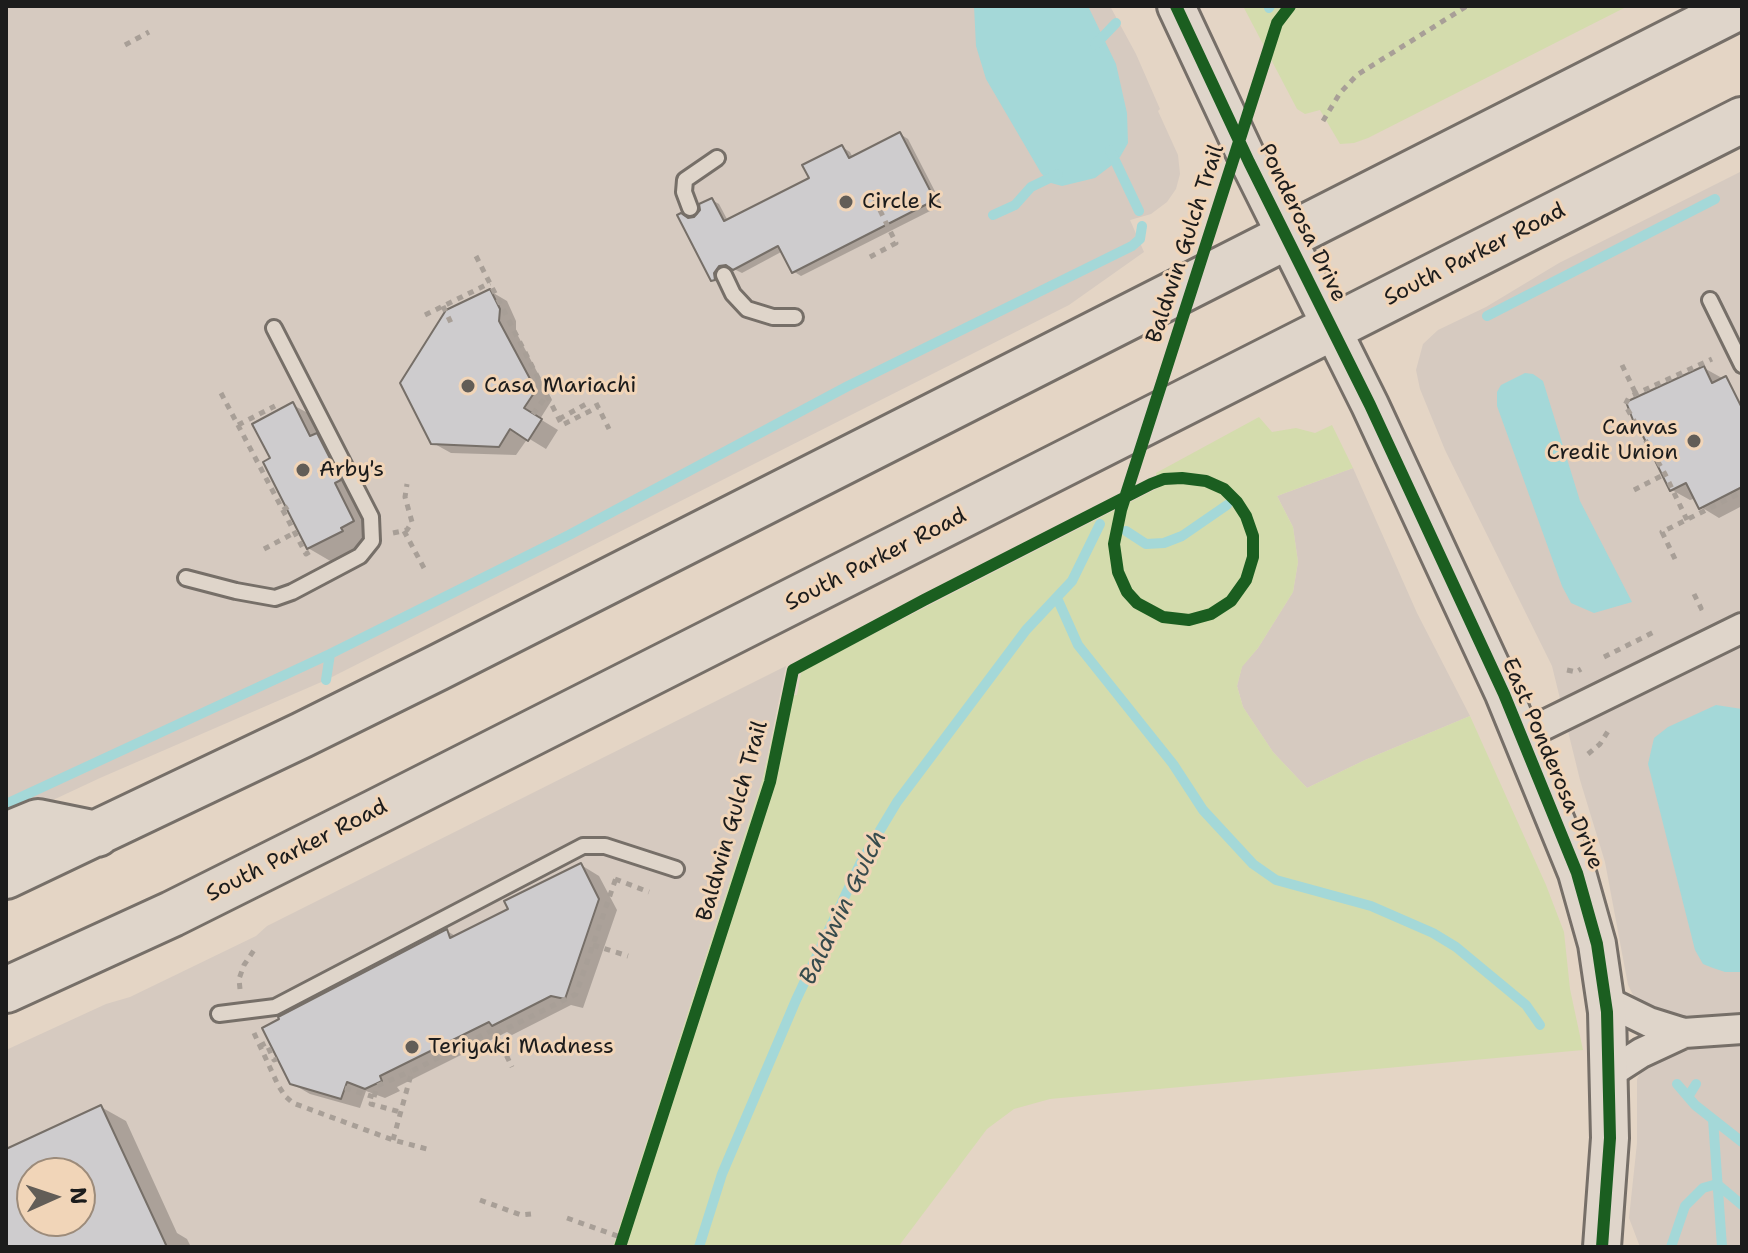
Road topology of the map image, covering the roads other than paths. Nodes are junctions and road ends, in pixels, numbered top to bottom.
1 (1176, 6) edge
2 (1741, 6) edge
3 (1742, 120) edge
4 (717, 158) dead end
5 (690, 208) dead end
6 (1288, 238) junction
7 (724, 275) dead end
8 (1710, 300) dead end
9 (795, 317) dead end
10 (1722, 324) junction
11 (274, 328) dead end
12 (1332, 328) junction
13 (1742, 328) edge
14 (1742, 365) edge
15 (186, 578) dead end
16 (1742, 628) edge
17 (1522, 736) junction
18 (97, 834) junction
19 (6, 835) edge
20 (676, 869) dead end
21 (6, 876) edge
22 (6, 990) edge
23 (1606, 1001) junction
24 (219, 1014) dead end
25 (1742, 1029) edge
26 (1684, 1033) junction
27 (1610, 1073) junction
28 (1602, 1247) edge

1 - 6 street, Ponderosa Drive
2 - 6 highway
3 - 12 highway, South Parker Road
4 - 5 lane
6 - 12 street, Ponderosa Drive
6 - 18 highway
7 - 9 lane
8 - 10 lane
10 - 13 lane
10 - 14 lane
11 - 15 lane
12 - 17 street, East Ponderosa Drive
12 - 22 highway, South Parker Road
16 - 17 street
17 - 23 street, East Ponderosa Drive
18 - 19 highway
18 - 21 highway
20 - 24 lane
23 - 26 street
23 - 27 street, East Ponderosa Drive
25 - 26 street
26 - 27 street
27 - 28 street, East Ponderosa Drive

